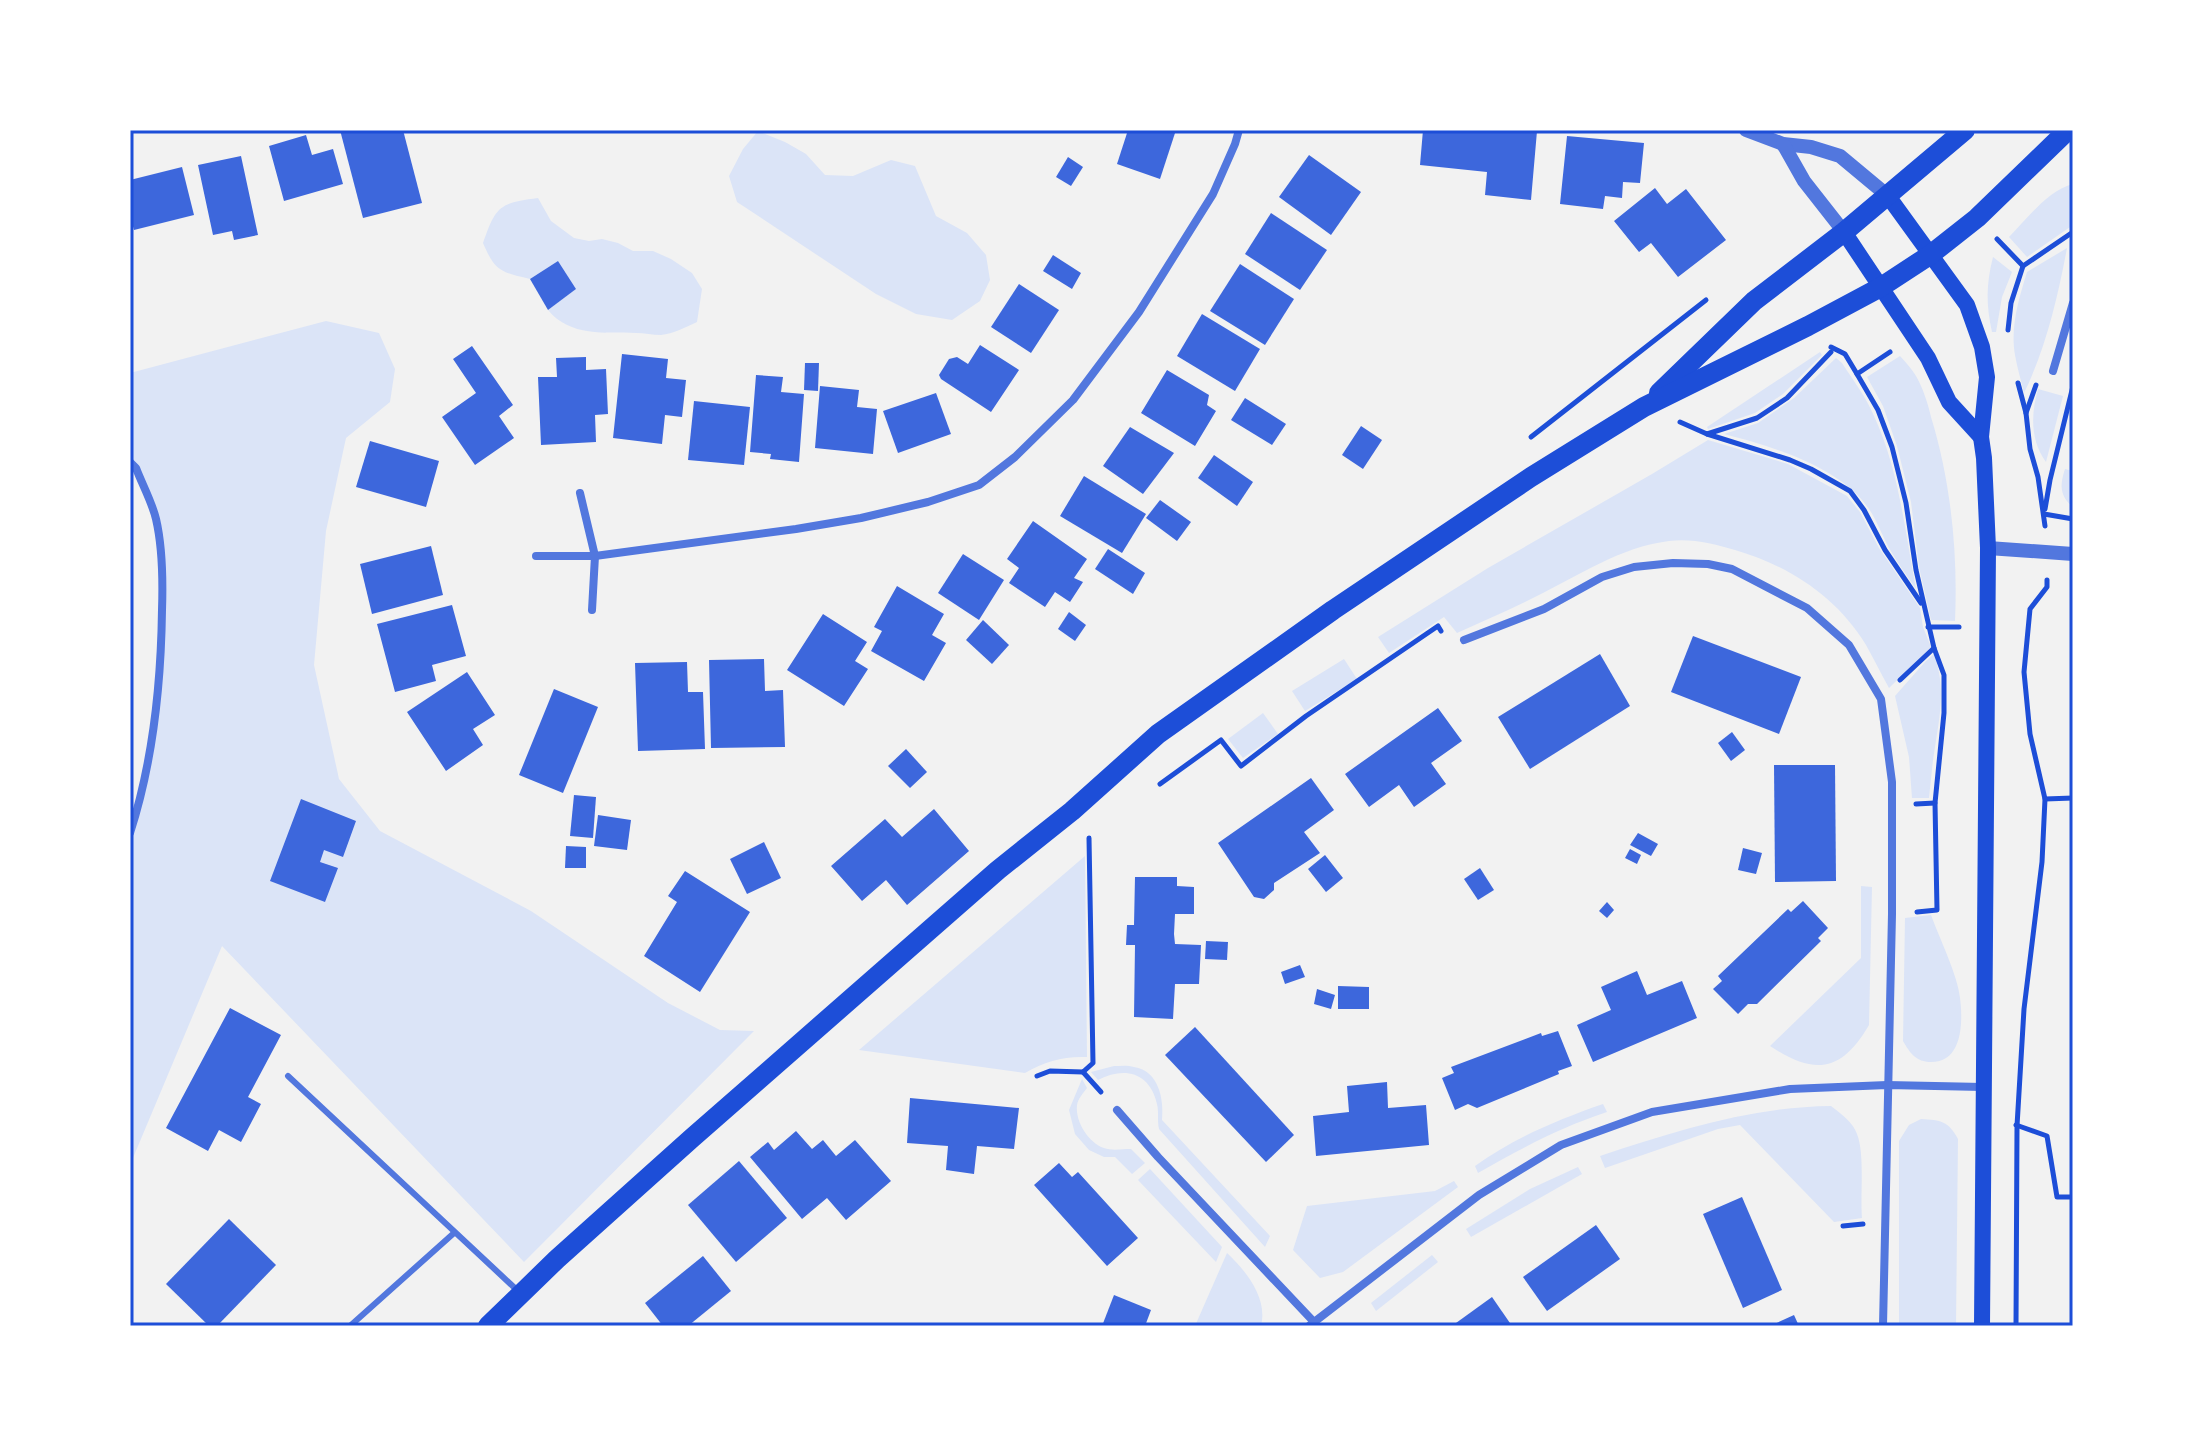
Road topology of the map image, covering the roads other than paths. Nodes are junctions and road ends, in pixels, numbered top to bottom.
1 (1239, 130) edge
2 (1746, 130) edge
3 (1965, 130) edge
4 (2070, 131) edge
5 (1783, 144) junction
6 (1888, 196) junction
7 (1844, 232) junction
8 (1930, 255) junction
9 (1881, 287) junction
10 (2073, 303) edge
11 (2053, 371) dead end
12 (1644, 407) junction
13 (1981, 437) junction
14 (130, 462) edge
15 (580, 493) dead end
16 (1988, 548) junction
17 (2073, 554) edge
18 (536, 556) dead end
19 (595, 556) junction
20 (592, 610) dead end
21 (1464, 640) road end
22 (130, 833) edge
23 (288, 1076) dead end
24 (1887, 1085) junction
25 (1983, 1087) junction
26 (1117, 1110) dead end
27 (454, 1233) junction
28 (520, 1294) junction
29 (1311, 1324) edge
30 (350, 1326) edge
31 (488, 1326) edge
32 (1883, 1326) edge
33 (1982, 1326) edge

1 - 19 street
2 - 5 street
3 - 6 main road
4 - 8 main road
5 - 6 street
5 - 7 street
6 - 7 main road
6 - 8 main road
7 - 9 main road
7 - 12 main road
8 - 9 main road
8 - 13 main road
9 - 12 main road
9 - 13 main road
10 - 11 street
12 - 28 main road
13 - 16 main road
14 - 22 street
15 - 19 street
16 - 17 street
16 - 25 main road
18 - 19 street
19 - 20 street
21 - 24 street
23 - 27 lane
24 - 25 street
24 - 29 street
24 - 32 street
25 - 33 main road
26 - 29 street
27 - 28 lane
27 - 30 lane
28 - 31 main road

